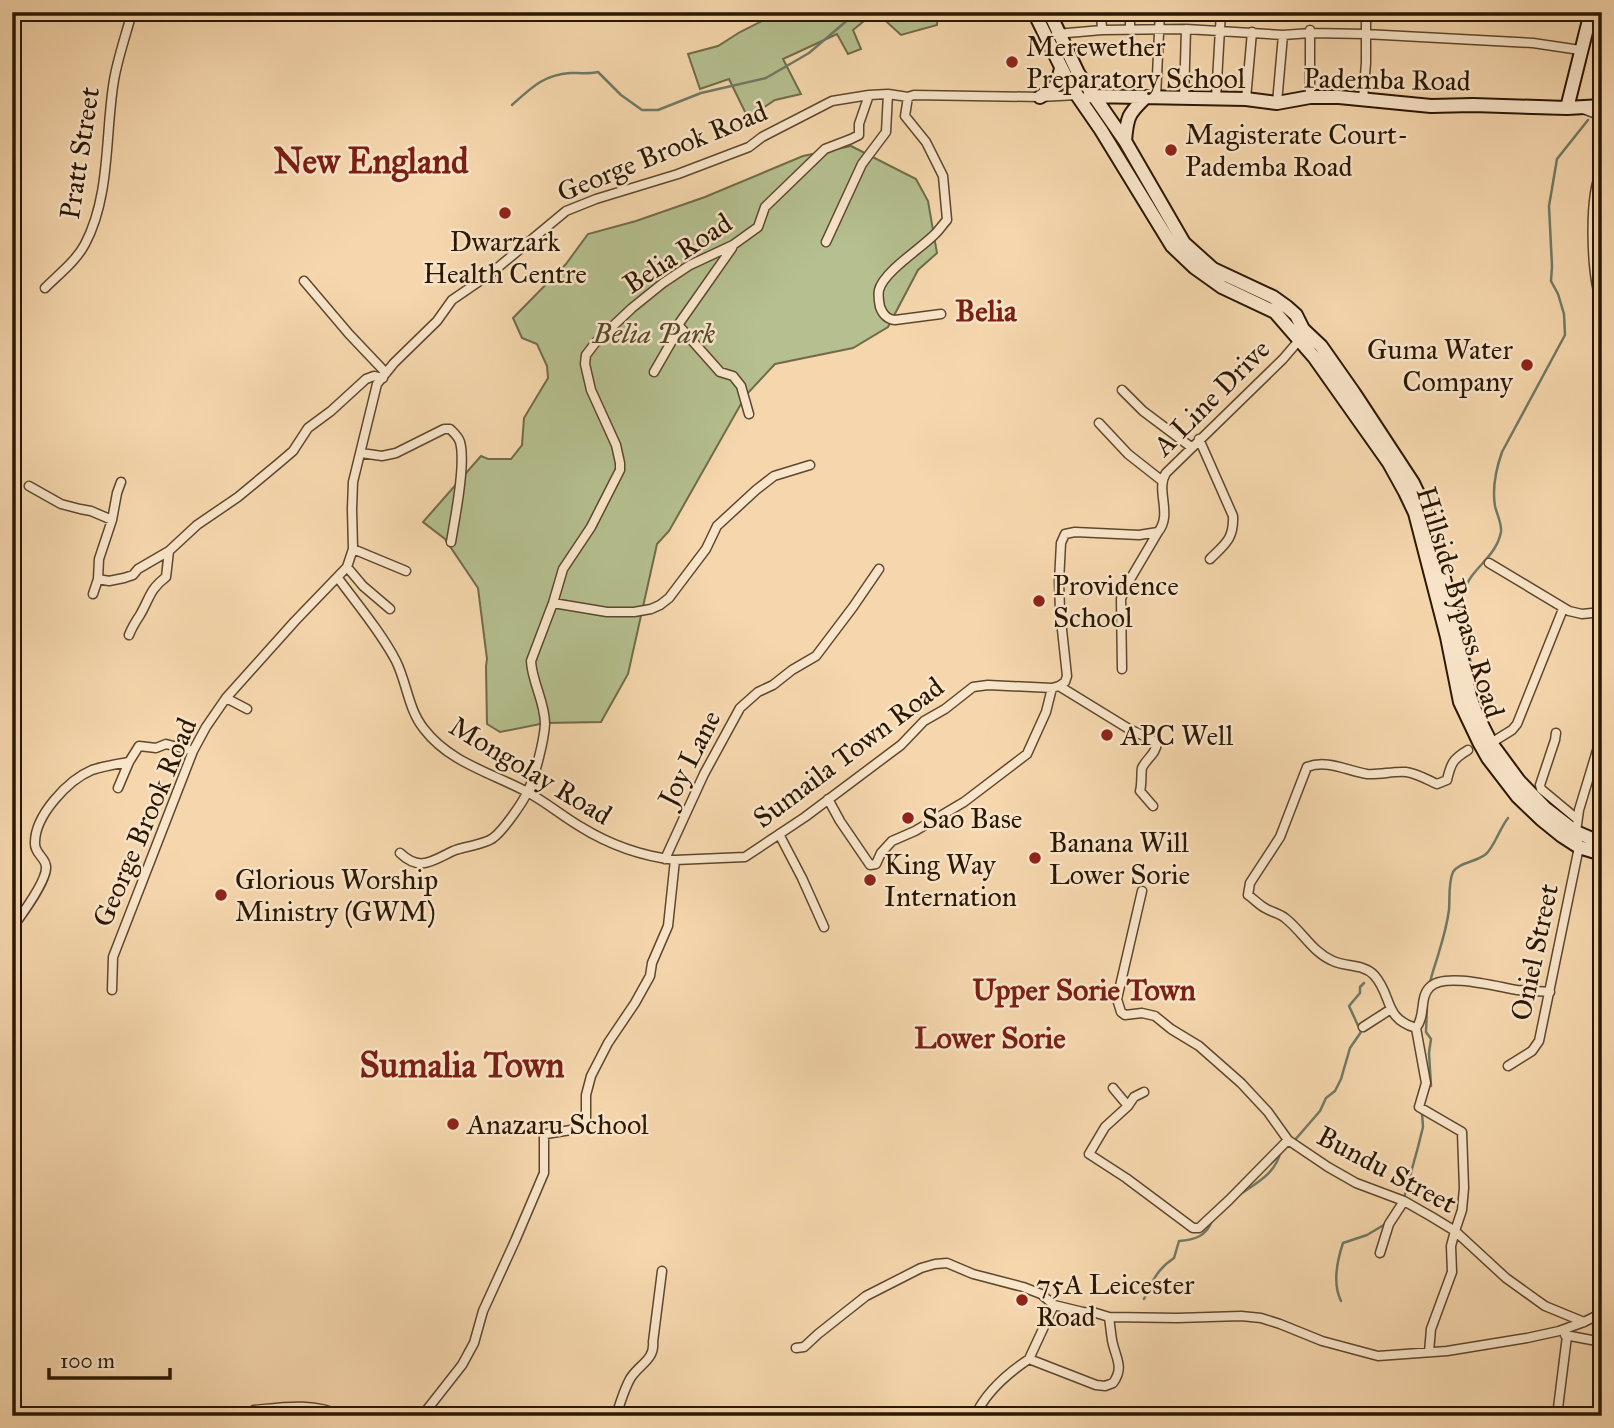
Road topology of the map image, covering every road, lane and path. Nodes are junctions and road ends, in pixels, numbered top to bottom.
1 (132, 12) edge
2 (1034, 12) edge
3 (1049, 12) edge
4 (1101, 12) edge
5 (1160, 12) edge
6 (1220, 12) edge
7 (1366, 12) edge
8 (1591, 12) edge
9 (1130, 15) dead end
10 (1186, 29) junction
11 (1102, 30) junction
12 (1130, 30) junction
13 (1160, 30) junction
14 (1220, 31) junction
15 (1252, 32) junction
16 (1311, 32) junction
17 (1365, 34) junction
18 (1052, 35) junction
19 (1283, 35) junction
20 (1580, 50) junction
21 (1061, 69) junction
22 (869, 94) junction
23 (888, 94) junction
24 (1077, 95) junction
25 (1094, 96) junction
26 (908, 97) junction
27 (1040, 97) junction
28 (1151, 97) junction
29 (1178, 97) junction
30 (1310, 97) junction
31 (1216, 98) junction
32 (1245, 99) junction
33 (1363, 99) junction
34 (1277, 103) junction
35 (1602, 106) edge
36 (1572, 108) junction
37 (1602, 116) edge
38 (1125, 141) junction
39 (1602, 169) edge
40 (826, 242) dead end
41 (733, 245) junction
42 (304, 281) dead end
43 (46, 288) dead end
44 (1602, 304) edge
45 (942, 314) dead end
46 (680, 327) junction
47 (1302, 334) junction
48 (654, 372) dead end
49 (384, 376) junction
50 (1122, 390) dead end
51 (749, 414) dead end
52 (1099, 423) dead end
53 (1199, 439) junction
54 (1191, 447) junction
55 (361, 453) junction
56 (810, 465) dead end
57 (1161, 480) junction
58 (121, 482) dead end
59 (29, 486) dead end
60 (112, 520) junction
61 (1158, 532) junction
62 (451, 542) dead end
63 (353, 549) junction
64 (169, 551) junction
65 (1210, 559) dead end
66 (1489, 563) dead end
67 (347, 567) junction
68 (879, 569) dead end
69 (406, 571) dead end
70 (338, 578) junction
71 (98, 579) junction
72 (93, 594) dead end
73 (553, 603) junction
74 (390, 608) dead end
75 (1563, 609) junction
76 (1602, 612) edge
77 (129, 635) dead end
78 (1122, 669) dead end
79 (1056, 687) junction
80 (226, 698) junction
81 (247, 709) dead end
82 (1556, 733) dead end
83 (1602, 734) edge
84 (1491, 743) junction
85 (1468, 750) dead end
86 (193, 751) junction
87 (129, 762) junction
88 (118, 788) dead end
89 (528, 792) junction
90 (828, 799) junction
91 (1153, 806) dead end
92 (1576, 825) junction
93 (779, 834) junction
94 (1602, 843) edge
95 (1579, 847) junction
96 (400, 853) dead end
97 (1602, 854) edge
98 (665, 859) junction
99 (675, 860) junction
100 (1142, 891) dead end
101 (824, 927) dead end
102 (12, 928) edge
103 (112, 990) dead end
104 (1550, 992) junction
105 (1391, 1009) junction
106 (1363, 1027) dead end
107 (1416, 1028) junction
108 (1508, 1066) dead end
109 (1113, 1088) dead end
110 (1144, 1092) dead end
111 (1128, 1105) junction
112 (1288, 1140) junction
113 (1404, 1201) junction
114 (1454, 1231) junction
115 (1380, 1253) dead end
116 (662, 1271) dead end
117 (1054, 1305) junction
118 (1602, 1313) edge
119 (1110, 1317) junction
120 (1584, 1322) junction
121 (1563, 1334) junction
122 (1602, 1342) edge
123 (796, 1348) dead end
124 (1429, 1352) junction
125 (1029, 1359) junction
126 (254, 1409) dead end
127 (342, 1416) edge
128 (422, 1416) edge
129 (616, 1416) edge
130 (975, 1416) edge
131 (1557, 1416) edge

1 - 43 street, Pratt Street
2 - 18 main road
3 - 18 main road
4 - 11 street
5 - 13 street
6 - 14 street
7 - 17 street
8 - 20 main road
9 - 12 street
10 - 13 street
10 - 14 street
10 - 29 street
11 - 12 street
11 - 18 street
12 - 13 street
13 - 28 street
14 - 15 street
14 - 31 street
15 - 19 street
15 - 32 street
16 - 17 street
16 - 19 street
16 - 30 street
17 - 20 street
17 - 33 street
18 - 21 main road, Hillside Bypass Road
18 - 25 main road, Hillside Bypass Road
19 - 34 street
20 - 36 main road
21 - 24 main road, Hillside Bypass Road
21 - 27 main road
22 - 23 street, George Brook Road
22 - 41 street, Belia Road
22 - 49 street, George Brook Road
23 - 26 street, George Brook Road
23 - 40 street
24 - 25 main road, Pademba Road
24 - 27 street, George Brook Road
24 - 47 main road, Hillside Bypass Road
25 - 28 main road, Pademba Road
25 - 38 main road, Hillside Bypass Road
26 - 27 street, George Brook Road
26 - 45 street
28 - 29 main road, Pademba Road
28 - 38 main road
29 - 31 main road, Pademba Road
30 - 33 main road, Pademba Road
30 - 34 main road, Pademba Road
31 - 32 main road, Pademba Road
32 - 34 main road, Pademba Road
33 - 36 main road, Pademba Road
35 - 36 main road, Pademba Road
36 - 37 street
38 - 47 main road, Hillside Bypass Road
39 - 44 street
41 - 46 street
41 - 73 street, Belia Road
42 - 49 street
46 - 48 street
46 - 51 street
47 - 53 street, A Line Drive
47 - 84 main road, Hillside Bypass Road
47 - 95 main road, Hillside Bypass Road
49 - 55 street, George Brook Road
49 - 64 street
50 - 54 street
52 - 57 street
53 - 54 street, A Line Drive
53 - 65 street
54 - 57 street, A Line Drive
55 - 62 street
55 - 63 street, George Brook Road
56 - 73 street
57 - 61 street, A Line Drive
58 - 60 street
59 - 60 street
60 - 71 street
61 - 78 street
61 - 79 street
63 - 67 street, George Brook Road
63 - 69 street
64 - 71 street
64 - 77 street
66 - 75 street
67 - 70 street, George Brook Road
67 - 74 street
68 - 98 street, Joy Lane
70 - 80 street, George Brook Road
70 - 89 street, Mongolay Road
71 - 72 street
73 - 89 street
75 - 76 street
75 - 84 street
79 - 90 street, Sumaila Town Road
79 - 90 street
79 - 91 street
80 - 81 street
80 - 86 street, George Brook Road
82 - 92 street
83 - 92 street
84 - 92 main road, Hillside Bypass Road
85 - 105 street
86 - 87 street
86 - 103 street, George Brook Road
87 - 88 street
87 - 102 street
89 - 96 street
89 - 98 street, Mongolay Road
90 - 93 street, Sumaila Town Road
92 - 94 main road, Hillside Bypass Road
92 - 95 street, Oniel Street
93 - 99 street, Sumaila Town Road
93 - 101 street
95 - 97 main road, Hillside Bypass Road
95 - 104 street, Oniel Street
98 - 99 street, Sumaila Town Road
99 - 128 street
100 - 112 street, Bundu Street
104 - 107 street
104 - 108 street, Oniel Street
105 - 106 street
105 - 107 street
107 - 114 street
109 - 111 street
110 - 111 street
111 - 112 street
112 - 113 street, Bundu Street
113 - 114 street, Bundu Street
113 - 115 street
114 - 120 street, Bundu Street
114 - 124 street
116 - 129 street
117 - 119 street
117 - 123 street
117 - 125 street
118 - 120 street
119 - 124 street
119 - 125 street
120 - 121 street
121 - 122 street
121 - 124 street
121 - 131 street
125 - 130 street
126 - 127 street

